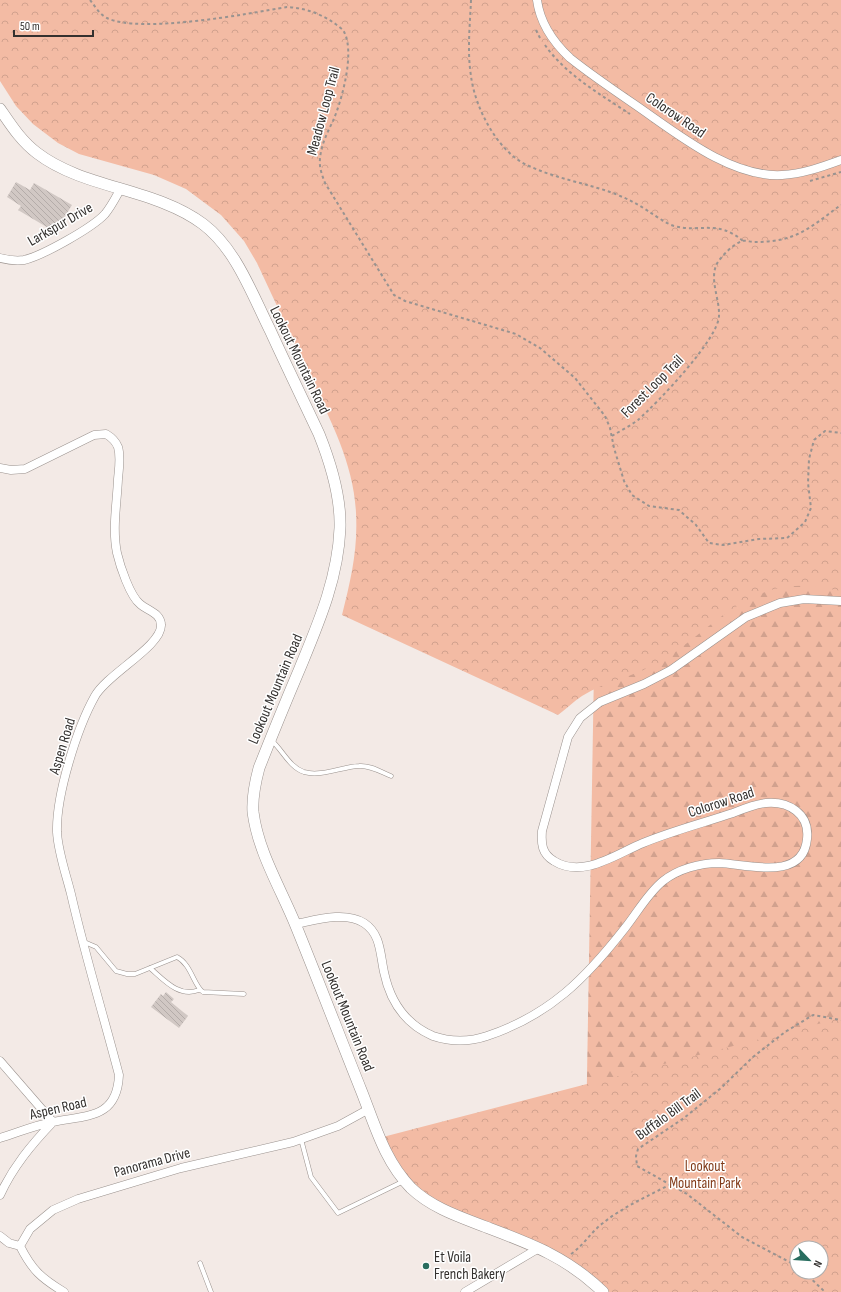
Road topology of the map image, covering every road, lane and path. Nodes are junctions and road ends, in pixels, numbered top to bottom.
1 (90, 0) edge
2 (471, 0) edge
3 (537, 0) edge
4 (1, 113) edge
5 (841, 160) edge
6 (121, 188) junction
7 (841, 205) edge
8 (743, 241) junction
9 (0, 258) edge
10 (841, 433) edge
11 (612, 436) junction
12 (0, 468) edge
13 (841, 601) edge
14 (270, 740) junction
15 (391, 776) dead end
16 (296, 924) junction
17 (82, 941) junction
18 (150, 968) junction
19 (199, 990) junction
20 (244, 994) dead end
21 (841, 1020) edge
22 (0, 1061) edge
23 (369, 1109) junction
24 (53, 1122) junction
25 (0, 1138) edge
26 (301, 1140) junction
27 (405, 1181) junction
28 (671, 1184) junction
29 (0, 1195) edge
30 (0, 1236) edge
31 (20, 1246) junction
32 (539, 1248) junction
33 (565, 1255) dead end
34 (789, 1262) edge
35 (200, 1263) dead end
36 (812, 1280) edge
37 (64, 1292) edge
38 (210, 1292) edge
39 (465, 1292) edge
40 (603, 1292) edge
41 (825, 1292) edge

1 - 11 path, Meadow Loop Trail
2 - 8 path
3 - 5 street, Colorow Road
4 - 6 street, Lookout Mountain Road
6 - 9 street, Larkspur Drive
6 - 14 street, Lookout Mountain Road
7 - 8 path
8 - 11 path, Forest Loop Trail
10 - 11 path
12 - 17 street, Aspen Road
13 - 16 street, Colorow Road
14 - 15 lane
14 - 16 street, Lookout Mountain Road
16 - 23 street, Lookout Mountain Road
17 - 18 lane
17 - 24 street, Aspen Road
18 - 19 lane
18 - 19 lane
19 - 20 lane
21 - 28 path, Buffalo Bill Trail
22 - 24 street
23 - 26 street, Panorama Drive
23 - 27 street, Lookout Mountain Road
24 - 25 street, Aspen Road
24 - 29 street
26 - 27 lane
26 - 31 street, Panorama Drive
27 - 32 street, Lookout Mountain Road
28 - 33 path
28 - 34 path, Buffalo Bill Trail
30 - 31 street
31 - 37 street
32 - 39 street
32 - 40 street, Lookout Mountain Road
35 - 38 lane
36 - 41 path

